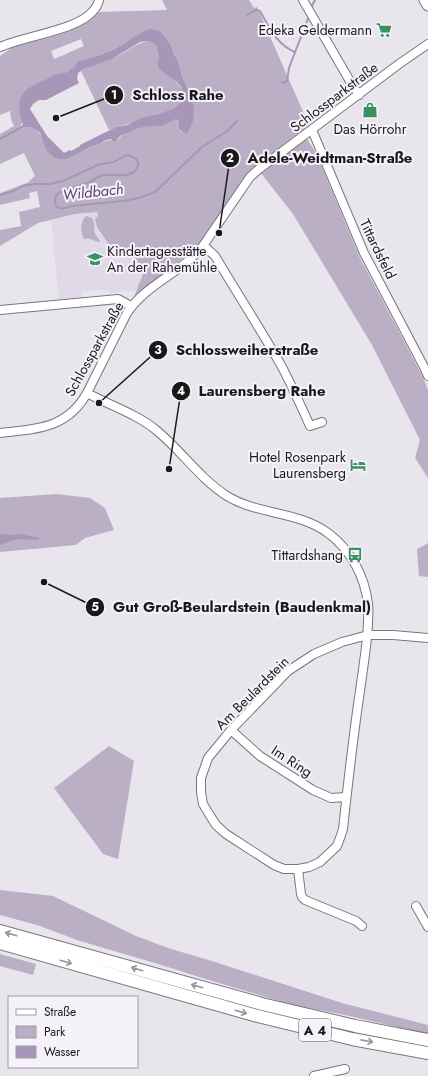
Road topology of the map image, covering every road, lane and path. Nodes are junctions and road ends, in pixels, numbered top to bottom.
1 (99, 0) edge
2 (426, 0) edge
3 (303, 1) edge
4 (428, 5) edge
5 (428, 44) edge
6 (0, 47) edge
7 (359, 95) junction
8 (312, 130) junction
9 (204, 246) junction
10 (131, 306) junction
11 (0, 310) edge
12 (428, 376) edge
13 (87, 394) junction
14 (322, 422) dead end
15 (0, 433) edge
16 (368, 635) junction
17 (428, 638) edge
18 (231, 730) junction
19 (346, 797) junction
20 (298, 869) junction
21 (416, 906) dead end
22 (362, 926) dead end
23 (428, 926) edge
24 (0, 931) edge
25 (0, 943) edge
26 (0, 947) edge
27 (29, 951) junction
28 (428, 1040) edge
29 (428, 1053) edge
30 (345, 1069) dead end
31 (314, 1076) edge

1 - 6 street
2 - 4 main road
3 - 7 street
5 - 7 street, Schlossparkstraße
7 - 8 street, Schlossparkstraße
8 - 9 street, Schlossparkstraße
8 - 12 street, Tittardsfeld
9 - 10 street, Schlossparkstraße
9 - 14 street
10 - 11 street
10 - 13 street, Schlossparkstraße
13 - 15 street, Schlossparkstraße
13 - 16 street
16 - 17 street
16 - 18 street, Am Beulardstein
16 - 19 street, Am Beulardstein
18 - 19 street, Im Ring
18 - 20 street, Am Beulardstein
19 - 20 street, Am Beulardstein
20 - 22 street
21 - 23 street
28 -> 24 highway, A 4
25 - 27 highway, A 4
26 - 27 highway
27 -> 29 highway, A 4
30 - 31 street

